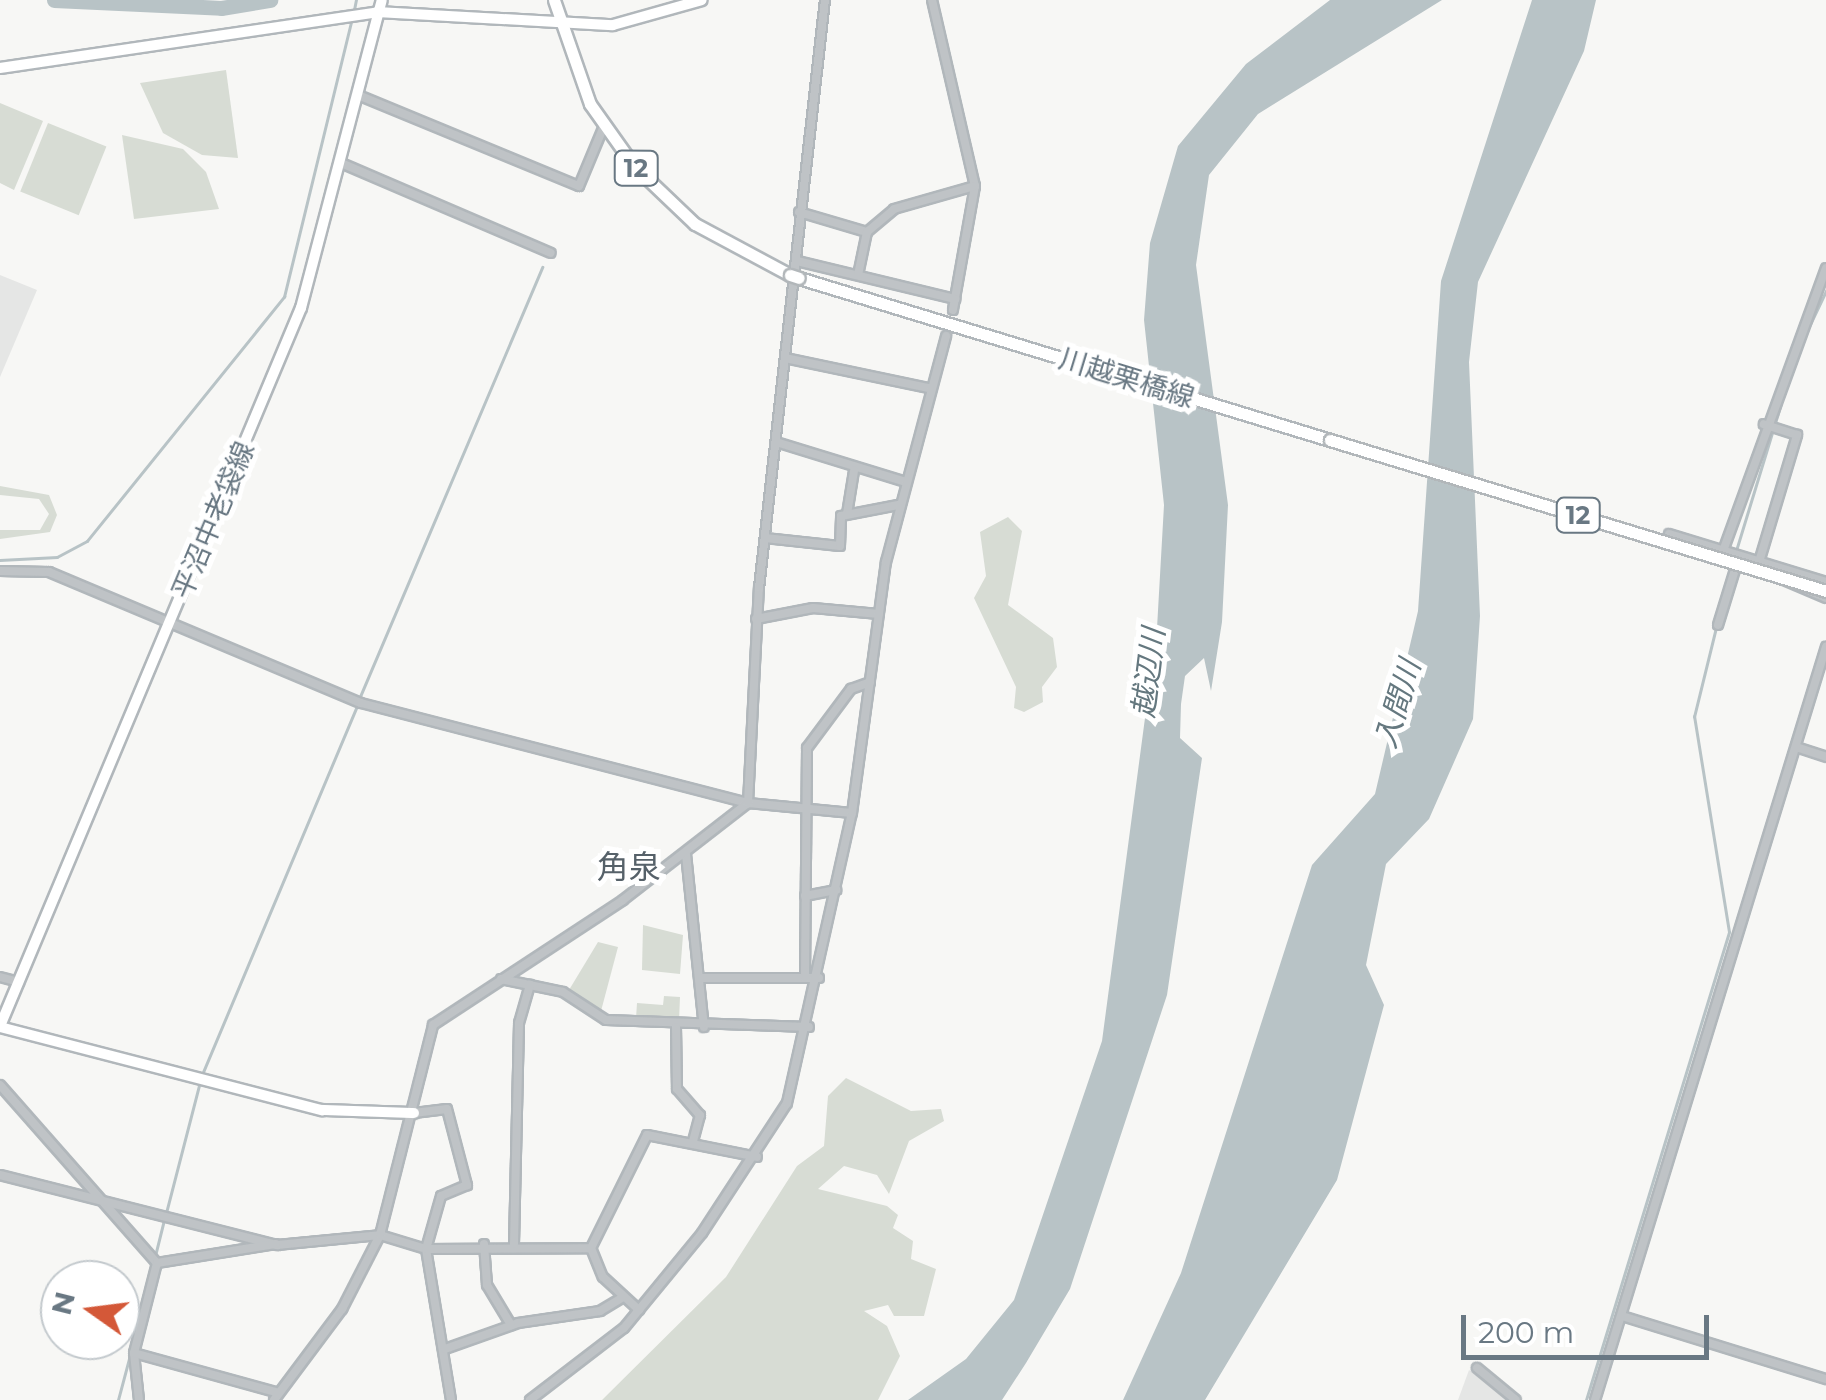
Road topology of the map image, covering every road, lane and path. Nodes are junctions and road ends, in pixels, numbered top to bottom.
1 (382, 0) edge
2 (554, 0) edge
3 (826, 0) edge
4 (932, 0) edge
5 (695, 1) edge
6 (378, 12) junction
7 (559, 24) junction
8 (0, 68) edge
9 (358, 95) junction
10 (604, 126) junction
11 (341, 163) junction
12 (974, 186) junction
13 (799, 212) junction
14 (867, 232) junction
15 (551, 253) dead end
16 (797, 260) junction
17 (1826, 268) edge
18 (858, 275) junction
19 (955, 299) junction
20 (953, 310) dead end
21 (946, 336) dead end
22 (785, 358) junction
23 (929, 388) junction
24 (1764, 424) junction
25 (776, 442) junction
26 (854, 471) junction
27 (903, 481) junction
28 (898, 506) junction
29 (847, 514) junction
30 (1669, 534) dead end
31 (765, 538) junction
32 (1723, 551) junction
33 (1740, 556) junction
34 (1759, 562) junction
35 (1778, 567) junction
36 (0, 571) edge
37 (1826, 582) edge
38 (1826, 594) edge
39 (879, 614) junction
40 (756, 619) junction
41 (170, 624) junction
42 (1718, 625) dead end
43 (1826, 647) edge
44 (870, 682) junction
45 (1796, 747) junction
46 (1826, 757) edge
47 (748, 802) junction
48 (801, 807) junction
49 (852, 813) junction
50 (686, 854) junction
51 (836, 890) junction
52 (805, 896) junction
53 (0, 976) edge
54 (702, 978) junction
55 (805, 978) junction
56 (819, 978) junction
57 (501, 979) junction
58 (19, 982) junction
59 (530, 985) junction
60 (0, 1026) edge
61 (676, 1027) junction
62 (704, 1027) junction
63 (809, 1027) junction
64 (0, 1085) edge
65 (414, 1113) junction
66 (693, 1142) junction
67 (757, 1157) junction
68 (0, 1175) edge
69 (100, 1200) junction
70 (380, 1235) junction
71 (275, 1244) junction
72 (484, 1244) junction
73 (514, 1244) junction
74 (591, 1248) junction
75 (426, 1249) junction
76 (156, 1262) junction
77 (622, 1298) junction
78 (639, 1310) junction
79 (1622, 1316) junction
80 (512, 1325) junction
81 (140, 1329) edge
82 (445, 1348) junction
83 (140, 1356) edge
84 (135, 1360) edge
85 (1477, 1368) dead end
86 (1826, 1379) edge
87 (276, 1396) edge
88 (139, 1400) edge
89 (450, 1400) edge
90 (530, 1400) edge
91 (1516, 1400) edge
92 (1595, 1400) edge

1 - 6 street, 平沼中老袋線
2 - 7 main road, 川越栗橋線 / 12
3 - 13 street
4 - 12 street
5 - 7 street
6 - 7 street
6 - 8 street
6 - 9 street, 平沼中老袋線
7 - 10 main road, 川越栗橋線 / 12
9 - 10 street
9 - 11 street, 平沼中老袋線
10 - 38 main road, 川越栗橋線 / 12, bridge
11 - 15 street
11 - 41 street, 平沼中老袋線
12 - 14 street
12 - 19 street
13 - 14 street
13 - 16 street
14 - 18 street
16 - 18 street
16 - 22 street
17 - 24 street
18 - 19 street
19 - 20 street
21 - 23 street
22 - 23 street
22 - 25 street
23 - 27 street
24 - 32 street
24 - 34 street
25 - 26 street
25 - 31 street
26 - 27 street
26 - 29 street
27 - 28 street
28 - 29 street
28 - 39 street
29 - 31 street
30 - 32 street
31 - 40 street
32 - 33 street
33 - 34 street
33 - 42 street
34 - 35 street
35 - 37 street
35 - 38 street
36 - 41 street
39 - 40 street
39 - 44 street
40 - 47 street
41 - 47 street
41 - 58 street, 平沼中老袋線
43 - 45 street
44 - 48 street
44 - 49 street
45 - 46 street
45 - 79 street
47 - 48 street
47 - 50 street
48 - 49 street
48 - 52 street
49 - 51 street
50 - 54 street
50 - 57 street
51 - 52 street
51 - 56 street
52 - 55 street
53 - 58 street
54 - 55 street
54 - 62 street
55 - 56 street
56 - 63 street
57 - 59 street
57 - 65 street
58 - 60 street, 平沼中老袋線
59 - 61 street
59 - 73 street
60 - 65 street
61 - 62 street
61 - 66 street
62 - 63 street
63 - 67 street
64 - 69 street
65 - 70 street
65 - 75 street
66 - 67 street
66 - 74 street
67 - 78 street
68 - 69 street
69 - 71 street
69 - 76 street
70 - 71 street
70 - 75 street
70 - 87 street
71 - 76 street
72 - 73 street
72 - 75 street
72 - 80 street
73 - 74 street
74 - 77 street
75 - 82 street
76 - 81 street
77 - 78 street
77 - 80 street
78 - 90 street
79 - 86 street
79 - 92 street
80 - 82 street
82 - 89 street
83 - 87 street
84 - 88 street
85 - 91 street

